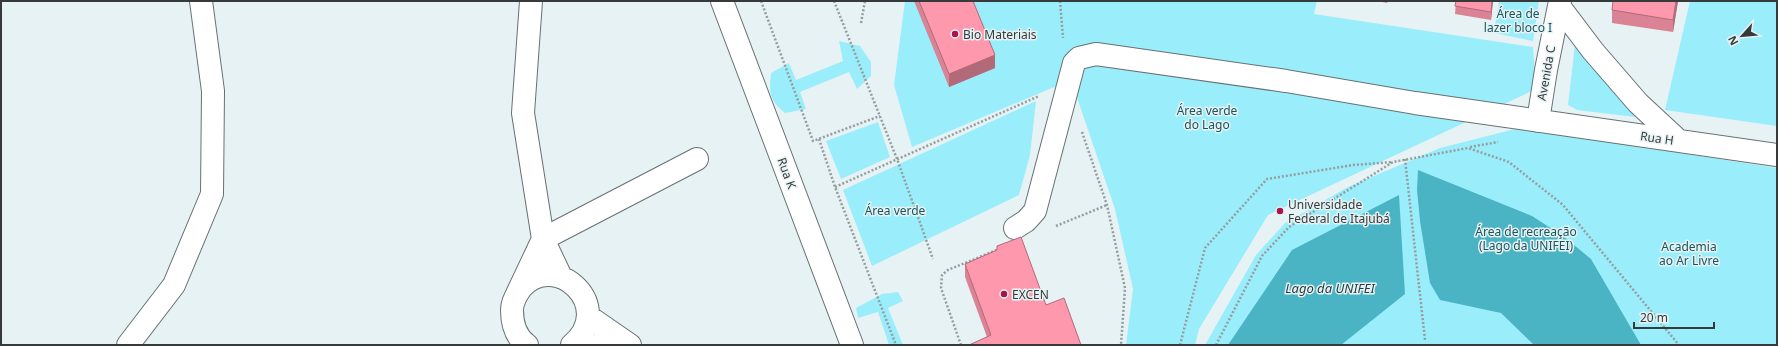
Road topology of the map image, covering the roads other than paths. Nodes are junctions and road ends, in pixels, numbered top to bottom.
1 (201, 1) edge
2 (531, 1) edge
3 (722, 1) edge
4 (1559, 4) edge
5 (1538, 121) junction
6 (1679, 142) junction
7 (1777, 155) edge
8 (697, 159) dead end
9 (1010, 237) road end
10 (543, 239) junction
11 (561, 277) junction
12 (517, 294) junction
13 (588, 316) junction
14 (512, 319) junction
15 (628, 344) edge
16 (128, 345) edge
17 (505, 345) edge
18 (527, 345) edge
19 (572, 345) edge
20 (598, 345) edge
21 (852, 345) edge

1 - 16 street
2 - 10 street
3 - 21 street, Rua K
4 - 5 street, Avenida C
4 - 6 street
5 - 6 street, Rua H
5 - 9 street, Rua H
6 - 7 street, Rua H
8 - 10 street
10 - 11 street
10 - 12 street
11 - 12 street
11 - 13 street
12 - 14 street
13 - 15 street
13 - 19 street
14 - 17 street
14 - 18 street
15 - 20 street

